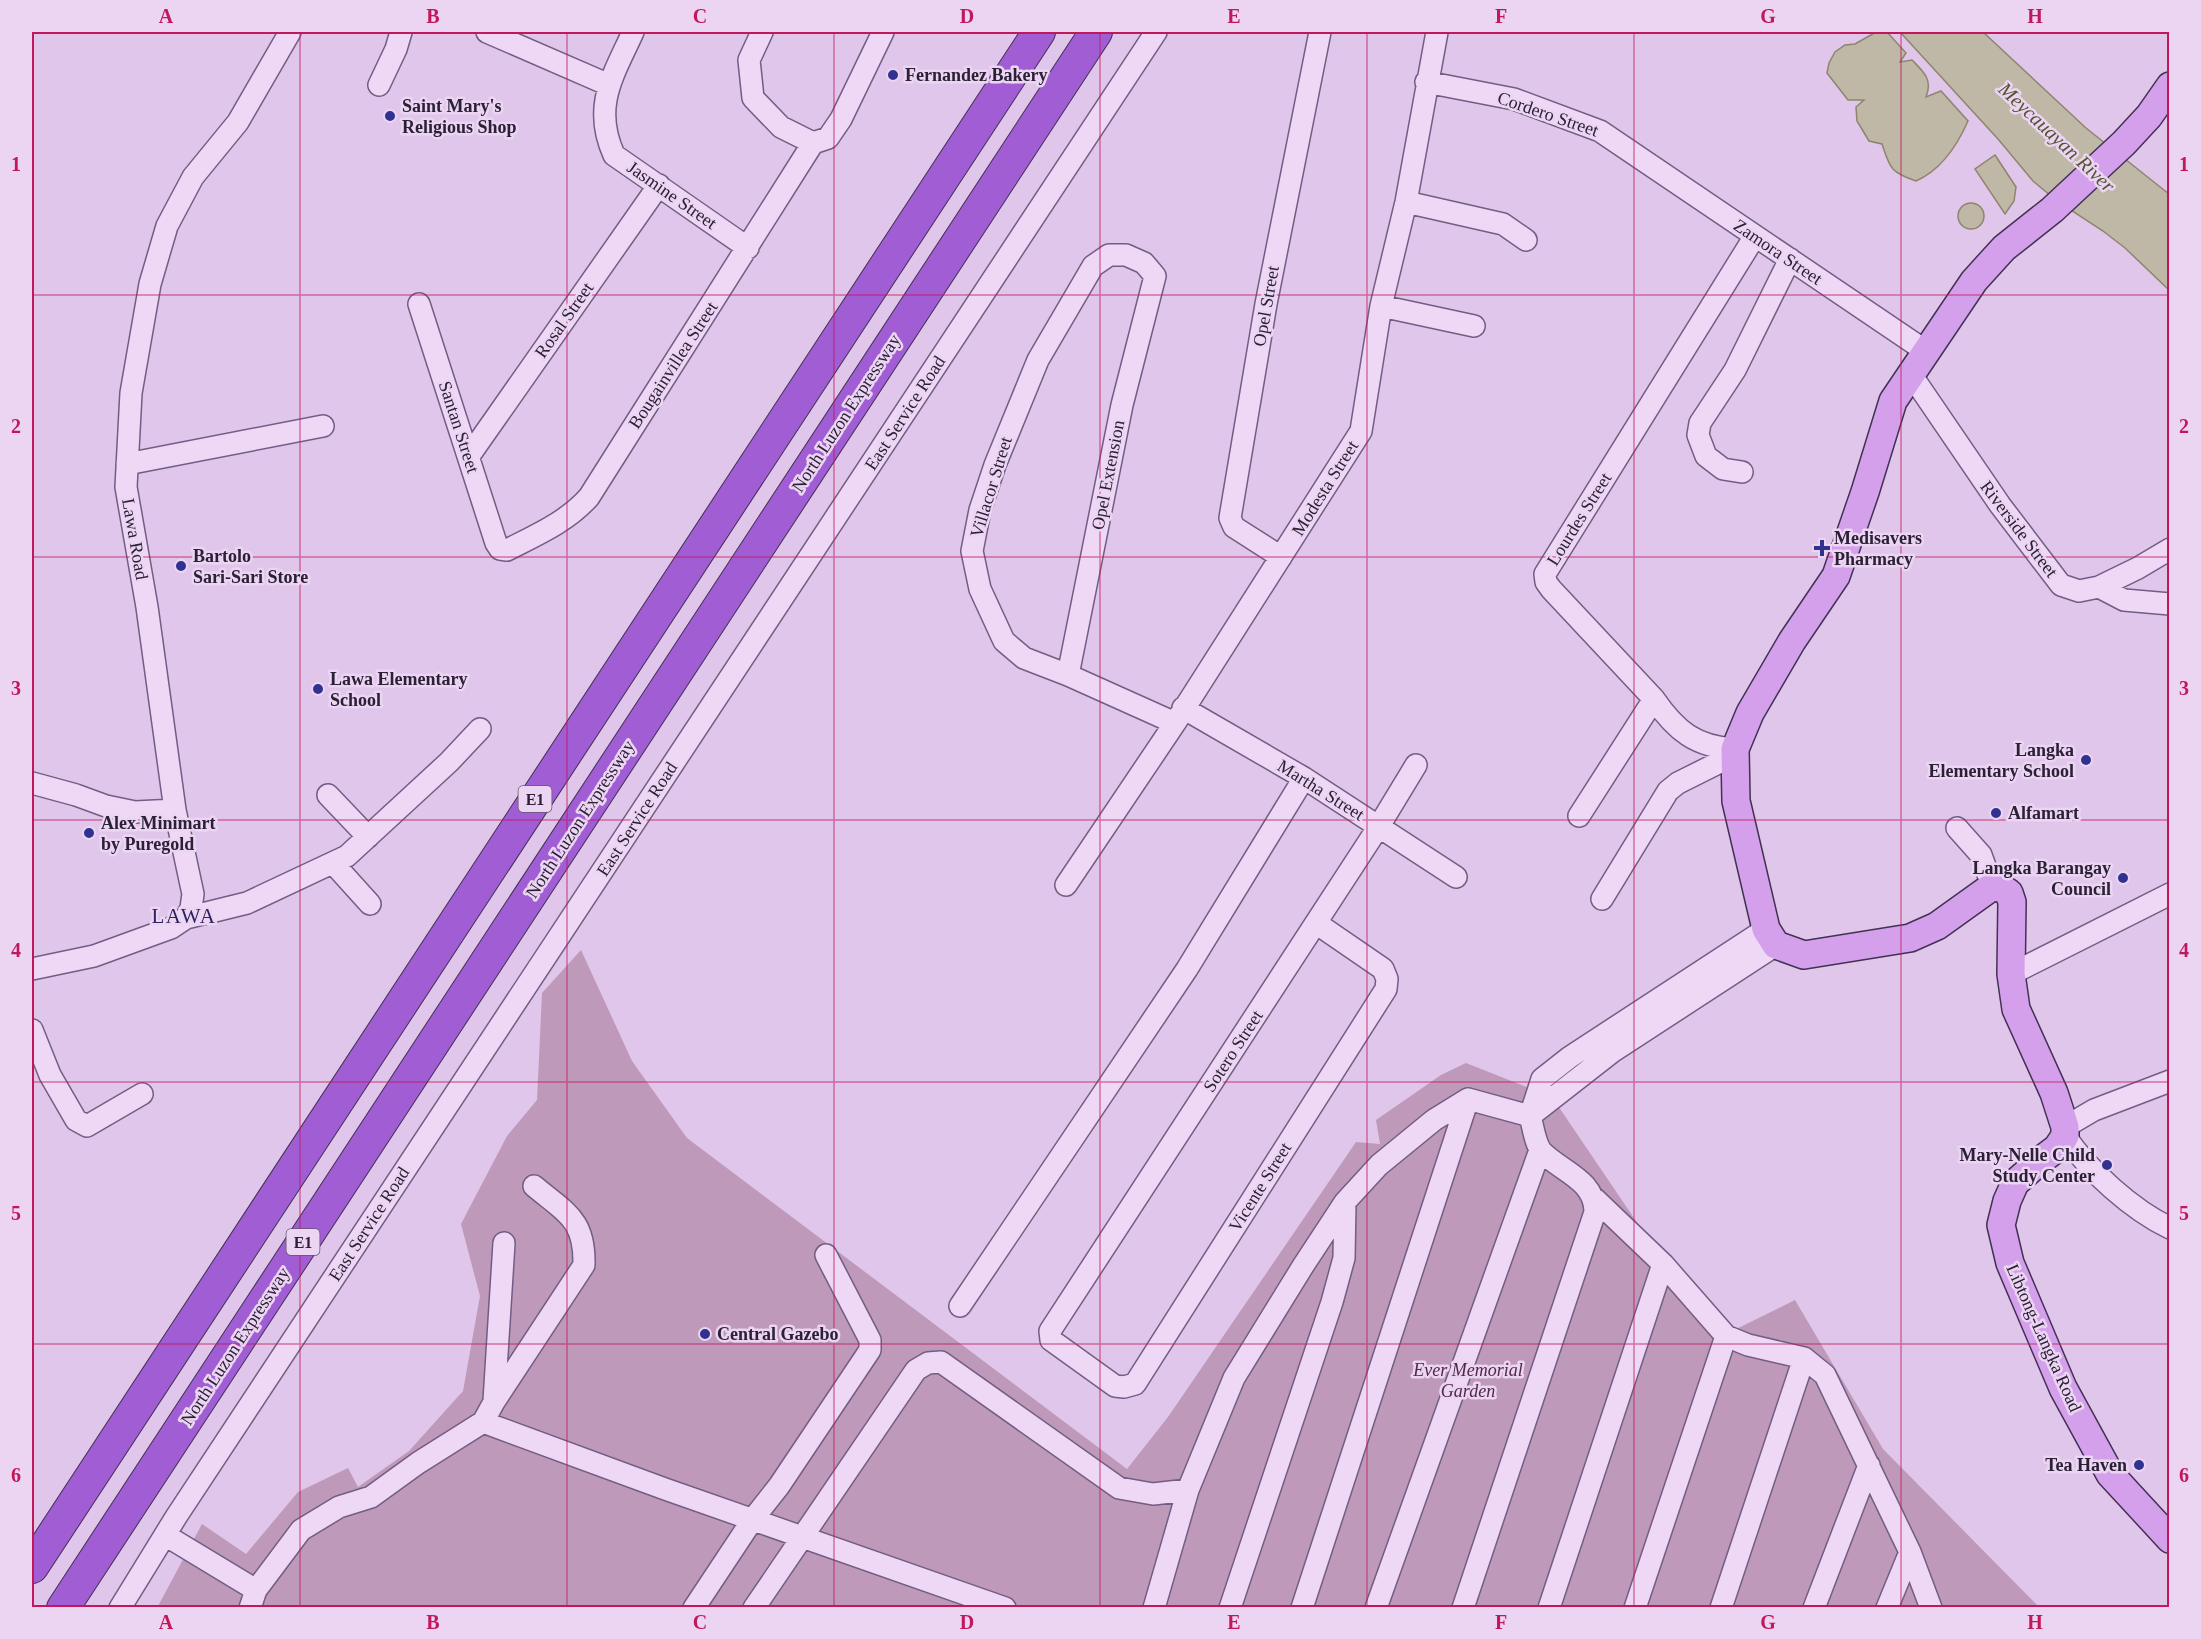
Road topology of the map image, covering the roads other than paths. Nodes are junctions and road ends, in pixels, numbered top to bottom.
1 (290, 32) edge
2 (401, 32) edge
3 (487, 32) edge
4 (633, 32) edge
5 (762, 32) edge
6 (883, 32) edge
7 (1039, 32) edge
8 (1096, 32) edge
9 (1156, 32) edge
10 (1320, 32) edge
11 (1437, 32) edge
12 (524, 39) edge
13 (1426, 82) junction
14 (380, 85) dead end
15 (609, 85) junction
16 (2169, 86) edge
17 (813, 143) junction
18 (1630, 151) joint
19 (659, 185) junction
20 (1406, 202) junction
21 (1755, 236) junction
22 (1526, 240) dead end
23 (748, 248) junction
24 (1790, 260) junction
25 (1155, 276) joint
26 (419, 304) dead end
27 (1381, 306) junction
28 (1474, 326) dead end
29 (1927, 352) junction
30 (1910, 373) junction
31 (323, 426) dead end
32 (469, 456) junction
33 (127, 464) junction
34 (1742, 472) dead end
35 (500, 549) joint
36 (2169, 549) edge
37 (1281, 557) junction
38 (2099, 587) junction
39 (2169, 604) edge
40 (1068, 675) junction
41 (1654, 699) junction
42 (1179, 716) junction
43 (480, 729) dead end
44 (1735, 752) junction
45 (1416, 765) dead end
46 (1305, 778) junction
47 (32, 783) edge
48 (328, 795) dead end
49 (175, 810) junction
50 (1579, 816) dead end
51 (1379, 826) junction
52 (1958, 828) dead end
53 (368, 837) junction
54 (333, 863) junction
55 (1456, 877) dead end
56 (1066, 885) dead end
57 (1993, 888) junction
58 (2169, 894) edge
59 (1602, 899) dead end
60 (370, 904) dead end
61 (186, 918) junction
62 (1316, 923) junction
63 (1771, 937) junction
64 (32, 969) edge
65 (2011, 974) junction
66 (32, 1030) edge
67 (2169, 1081) edge
68 (142, 1094) dead end
69 (1468, 1099) junction
70 (1530, 1116) junction
71 (2065, 1132) junction
72 (1540, 1150) junction
73 (534, 1186) dead end
74 (1595, 1199) junction
75 (1345, 1202) junction
76 (2169, 1228) edge
77 (504, 1243) dead end
78 (826, 1255) dead end
79 (1663, 1264) junction
80 (960, 1306) dead end
81 (1049, 1336) joint
82 (1726, 1336) junction
83 (1804, 1358) junction
84 (494, 1402) junction
85 (483, 1422) junction
86 (1869, 1465) junction
87 (1188, 1490) junction
88 (753, 1519) junction
89 (165, 1535) junction
90 (802, 1535) junction
91 (2169, 1539) edge
92 (1910, 1552) junction
93 (32, 1567) edge
94 (253, 1599) edge
95 (63, 1608) edge
96 (120, 1608) edge
97 (694, 1608) edge
98 (754, 1608) edge
99 (1005, 1608) edge
100 (1154, 1608) edge
101 (1230, 1608) edge
102 (1302, 1608) edge
103 (1376, 1608) edge
104 (1463, 1608) edge
105 (1550, 1608) edge
106 (1635, 1608) edge
107 (1721, 1608) edge
108 (1814, 1608) edge
109 (1887, 1608) edge
110 (1931, 1608) edge

1 - 33 street, Lawa Road
2 - 14 street
3 - 12 street
4 - 15 street, Jasmine Street
5 - 17 street
6 - 17 street
7 - 93 highway, E1
8 - 95 highway, North Luzon Expressway / E1
9 - 89 street, East Service Road
10 - 37 street, Opel Street
11 - 13 street, Modesta Street
12 - 15 street
13 - 18 street, Cordero Street
13 - 20 street, Modesta Street
15 - 19 street, Jasmine Street
16 - 29 main road
17 - 23 street, Bougainvillea Street
18 - 21 street, Zamora Street
19 - 23 street, Jasmine Street
19 - 32 street, Rosal Street
20 - 22 street
20 - 27 street, Modesta Street
21 - 24 street, Zamora Street
21 - 41 street, Lourdes Street
23 - 35 street, Bougainvillea Street
24 - 29 street, Zamora Street
24 - 34 street
25 - 40 street, Opel Extension
25 - 40 street, Villacor Street
26 - 32 street, Santan Street
27 - 28 street
27 - 37 street, Modesta Street
29 - 30 main road
30 - 38 street, Riverside Street
30 - 44 main road
31 - 33 street
32 - 35 street, Santan Street
33 - 49 street, Lawa Road
36 - 38 street, Riverside Street
37 - 42 street, Modesta Street
38 - 39 street
40 - 42 street, Villacor Street
41 - 44 street, Lourdes Street
41 - 50 street
42 - 46 street, Martha Street
42 - 56 street, Modesta Street
43 - 53 street
44 - 59 street
44 - 63 main road
45 - 51 street, Sotero Street
46 - 51 street, Martha Street
46 - 80 street
47 - 49 street
48 - 53 street
49 - 61 street, Lawa Road
51 - 55 street, Martha Street
51 - 62 street, Sotero Street
52 - 57 street
53 - 54 street
54 - 60 street
54 - 61 street
57 - 63 main road
57 - 65 main road
58 - 65 street
61 - 64 street
62 - 81 street, Sotero Street
62 - 81 street, Vicente Street
63 - 70 street
65 - 71 main road
66 - 68 street
67 - 71 street
69 - 70 street
69 - 75 street
69 - 102 street
70 - 72 street
71 - 76 street
71 - 91 main road, Libtong-Langka Road
72 - 74 street
72 - 103 street
73 - 84 street
74 - 79 street
74 - 104 street
75 - 87 street
75 - 101 street
77 - 84 street
78 - 88 street
79 - 82 street
79 - 105 street
82 - 83 street
82 - 106 street
83 - 86 street
83 - 107 street
84 - 85 street
85 - 88 street
85 - 94 street
86 - 92 street
86 - 108 street
87 - 90 street
87 - 100 street
88 - 90 street
88 - 97 street
89 - 94 street
89 - 96 street, East Service Road
90 - 98 street
90 - 99 street
92 - 109 street
92 - 110 street

